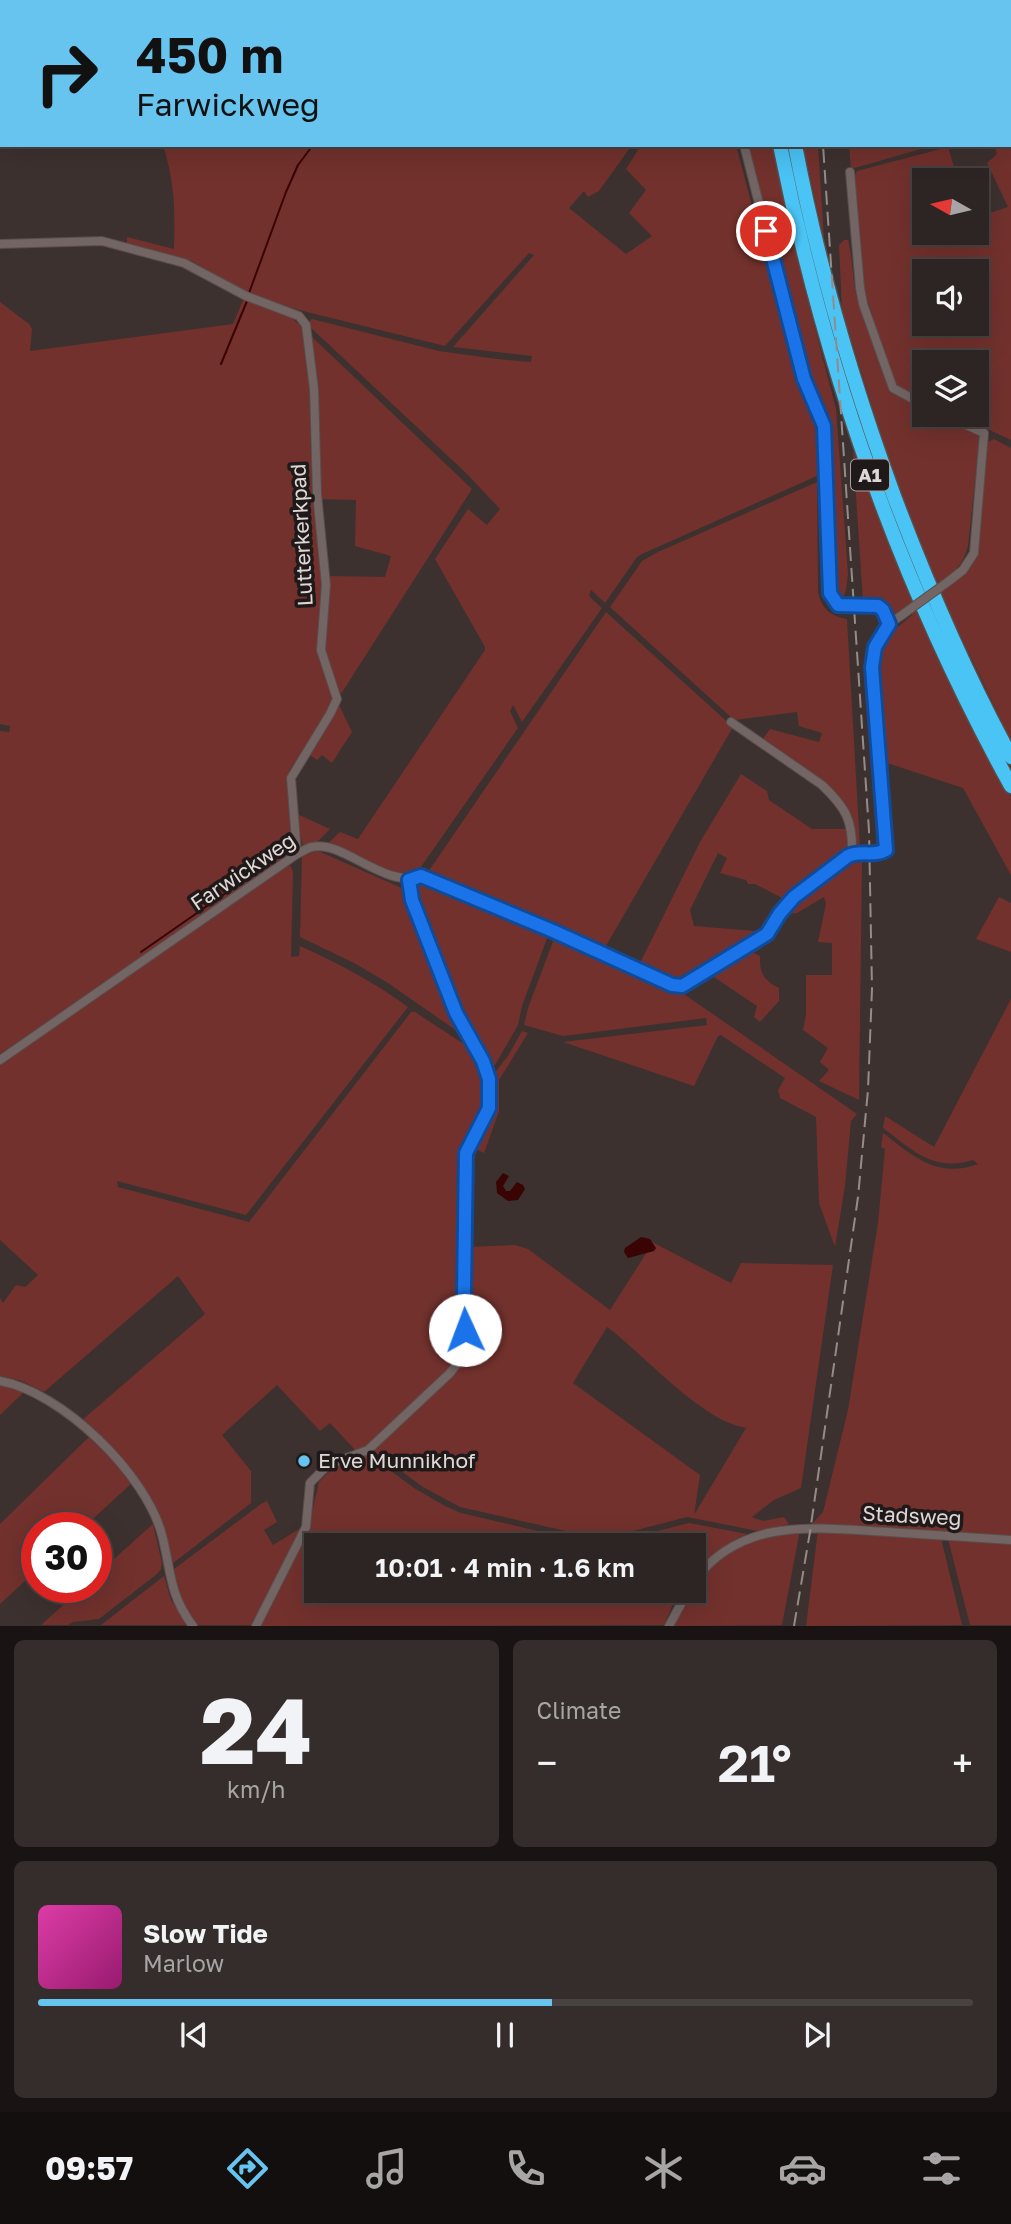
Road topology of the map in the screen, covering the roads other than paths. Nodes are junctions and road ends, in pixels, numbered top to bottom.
1 (745, 147) edge
2 (779, 147) edge
3 (795, 147) edge
4 (850, 172) dead end
5 (0, 244) edge
6 (912, 398) edge
7 (971, 427) edge
8 (889, 624) junction
9 (731, 722) dead end
10 (1011, 757) edge
11 (1011, 786) edge
12 (852, 853) junction
13 (297, 854) junction
14 (409, 880) junction
15 (0, 1060) edge
16 (0, 1381) edge
17 (1011, 1539) edge
18 (706, 1567) edge
19 (681, 1603) edge
20 (193, 1626) edge
21 (256, 1626) edge
22 (669, 1626) edge

1 - 8 street
2 - 11 highway, A1
3 - 10 highway, A1
4 - 6 street
5 - 13 street, Lutterkerkpad
7 - 8 street, Farwickweg, bridge
8 - 12 street, Farwickweg
9 - 12 street
12 - 14 street, Farwickweg
13 - 14 street, Farwickweg
13 - 15 street, Farwickweg
14 - 21 street
16 - 20 street
17 - 18 street, Stadsweg
19 - 22 street

